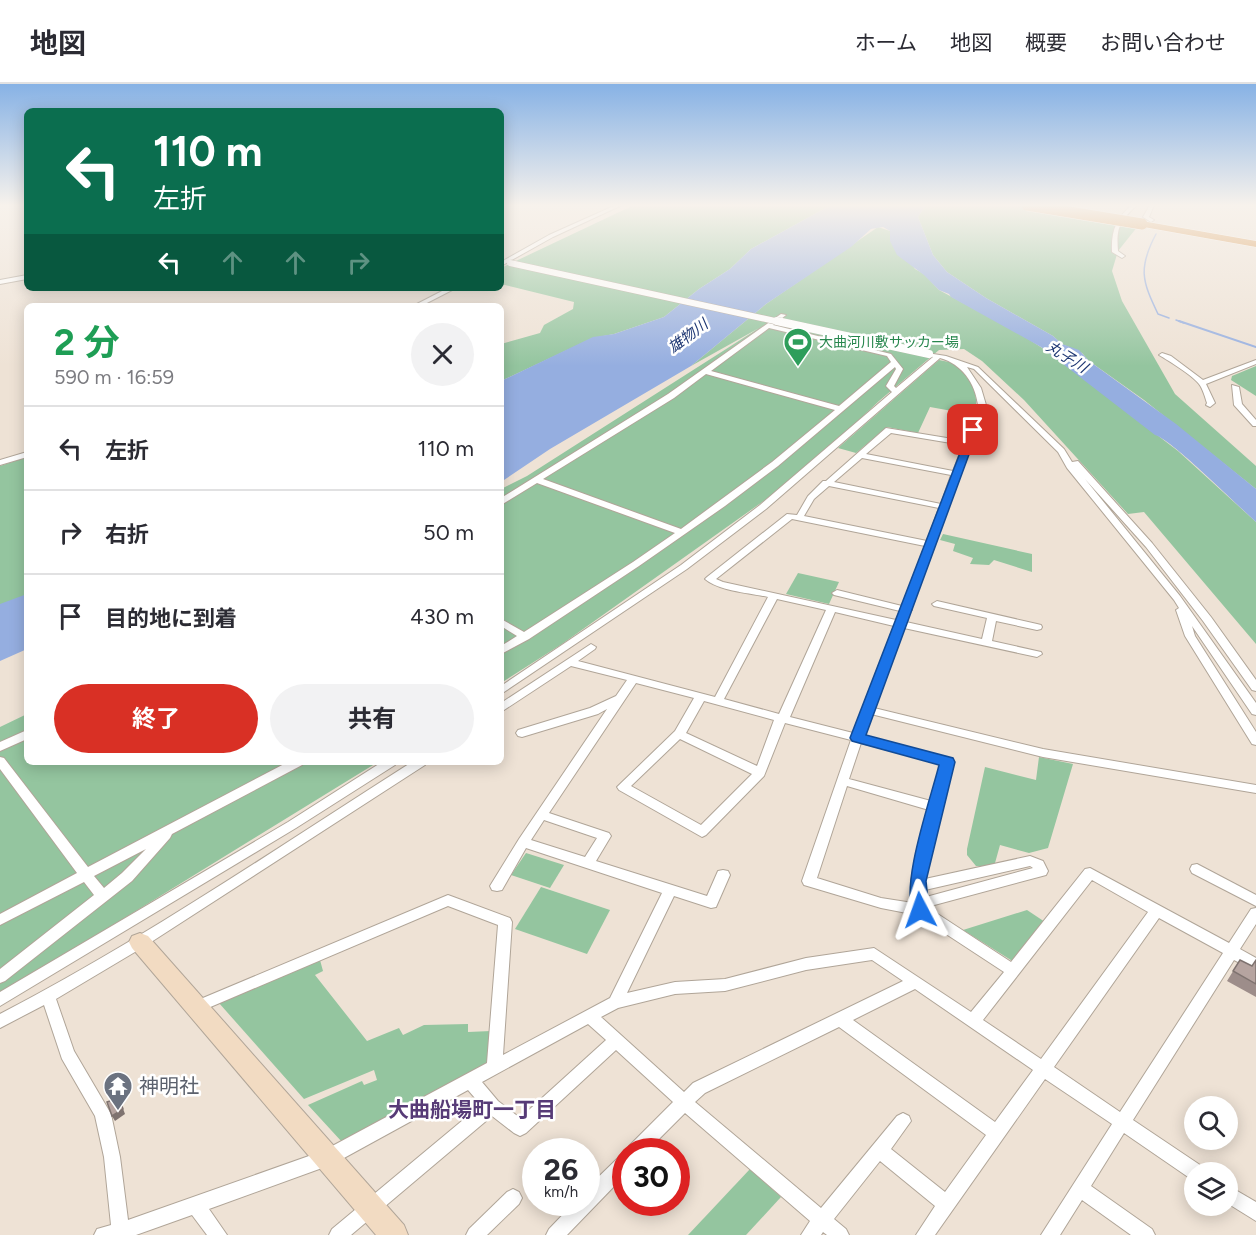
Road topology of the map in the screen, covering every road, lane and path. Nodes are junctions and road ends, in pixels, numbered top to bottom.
1 (505, 263) edge
2 (24, 278) edge
3 (0, 282) edge
4 (447, 291) edge
5 (422, 303) edge
6 (783, 315) dead end
7 (768, 326) junction
8 (1162, 354) dead end
9 (934, 355) junction
10 (896, 362) junction
11 (956, 362) junction
12 (1256, 362) edge
13 (704, 371) junction
14 (1202, 383) junction
15 (1234, 387) dead end
16 (896, 392) junction
17 (1210, 405) dead end
18 (840, 409) junction
19 (1256, 424) edge
20 (968, 444) junction
21 (24, 455) edge
22 (860, 455) junction
23 (1065, 457) junction
24 (0, 463) edge
25 (957, 474) junction
26 (537, 480) junction
27 (826, 483) junction
28 (504, 500) edge
29 (945, 507) junction
30 (799, 518) junction
31 (681, 532) junction
32 (930, 544) junction
33 (837, 593) dead end
34 (774, 596) junction
35 (1177, 598) junction
36 (937, 604) dead end
37 (832, 609) junction
38 (907, 610) junction
39 (992, 617) junction
40 (504, 624) edge
41 (901, 624) junction
42 (1037, 627) dead end
43 (525, 637) junction
44 (986, 643) junction
45 (591, 647) dead end
46 (504, 649) edge
47 (1037, 654) dead end
48 (570, 662) junction
49 (633, 679) junction
50 (1256, 688) edge
51 (504, 690) edge
52 (701, 696) junction
53 (618, 699) junction
54 (718, 701) junction
55 (504, 706) edge
56 (868, 710) junction
57 (1256, 711) edge
58 (782, 717) junction
59 (522, 733) dead end
60 (680, 734) junction
61 (24, 735) edge
62 (857, 738) junction
63 (1256, 741) edge
64 (0, 747) edge
65 (0, 761) edge
66 (292, 765) edge
67 (386, 765) edge
68 (416, 765) edge
69 (760, 773) junction
70 (843, 781) junction
71 (1256, 789) edge
72 (936, 807) junction
73 (542, 814) junction
74 (174, 827) junction
75 (523, 842) junction
76 (588, 864) junction
77 (1197, 869) dead end
78 (86, 874) junction
79 (723, 875) dead end
80 (496, 886) dead end
81 (918, 886) junction
82 (669, 890) junction
83 (103, 897) junction
84 (1256, 901) edge
85 (920, 907) junction
86 (1156, 911) junction
87 (1256, 913) edge
88 (0, 920) edge
89 (140, 942) junction
90 (1231, 951) junction
91 (1256, 965) edge
92 (1014, 971) junction
93 (0, 977) edge
94 (916, 982) junction
95 (48, 996) junction
96 (0, 1000) edge
97 (615, 1002) junction
98 (196, 1007) junction
99 (589, 1015) junction
100 (842, 1020) junction
101 (0, 1021) edge
102 (973, 1021) junction
103 (615, 1041) junction
104 (495, 1065) junction
105 (1044, 1070) junction
106 (471, 1081) junction
107 (684, 1102) junction
108 (492, 1106) junction
109 (903, 1121) dead end
110 (1122, 1123) junction
111 (996, 1132) junction
112 (649, 1138) edge
113 (879, 1150) junction
114 (327, 1158) junction
115 (1184, 1164) edge
116 (612, 1176) edge
117 (1080, 1188) junction
118 (600, 1189) edge
119 (513, 1198) dead end
120 (1238, 1200) edge
121 (947, 1204) junction
122 (196, 1205) junction
123 (371, 1209) junction
124 (1256, 1212) edge
125 (573, 1216) edge
126 (822, 1220) junction
127 (114, 1234) edge
128 (218, 1235) edge
129 (338, 1235) edge
130 (394, 1235) edge
131 (475, 1235) edge
132 (555, 1235) edge
133 (810, 1235) edge
134 (840, 1235) edge
135 (926, 1235) edge
136 (1050, 1235) edge
137 (1146, 1235) edge

1 - 9 street, bridge
2 - 3 street
4 - 5 street
6 - 7 street
7 - 10 street
7 - 13 street
8 - 14 street
9 - 11 street
9 - 16 street
10 - 16 street
10 - 18 street
11 - 20 street
11 - 23 street
12 - 14 street
13 - 18 street
13 - 26 street
14 - 17 street
15 - 19 street
16 - 51 street
18 - 31 street
20 - 22 street
20 - 25 street
21 - 24 street
22 - 25 street
22 - 27 street
23 - 35 street
23 - 50 street
25 - 29 street
26 - 28 street
26 - 31 street
27 - 29 street
27 - 30 street
29 - 32 street
30 - 32 street
30 - 34 street
31 - 43 street
32 - 38 street
33 - 38 street
34 - 37 street
34 - 54 street
35 - 57 street
35 - 63 street
36 - 39 street
37 - 41 street
37 - 58 street
38 - 41 street
39 - 42 street
39 - 44 street
40 - 43 street
41 - 44 street
41 - 56 street
43 - 46 street
44 - 47 street
45 - 48 street
48 - 49 street
48 - 55 street
49 - 52 street
49 - 53 street
52 - 54 street
52 - 60 street
53 - 59 street
53 - 73 street
54 - 58 street
56 - 62 street
56 - 71 street
58 - 62 street
58 - 69 street
60 - 69 street
60 - 69 street
61 - 64 street
62 - 70 street
62 - 72 street
65 - 78 street
66 - 74 street
67 - 96 street
68 - 89 street
70 - 72 street
70 - 85 street
72 - 81 street
73 - 75 street
73 - 76 street
74 - 78 street
74 - 83 street
75 - 76 street
75 - 80 street
76 - 82 street
77 - 84 street
78 - 83 street
78 - 88 street
79 - 82 street
81 - 85 street
81 - 85 street
82 - 97 street
83 - 93 street
85 - 92 street
86 - 90 street
86 - 92 street
86 - 105 street
87 - 90 street
89 - 95 street
89 - 98 street
90 - 91 street
90 - 110 street
92 - 102 street
94 - 97 street
94 - 100 street
94 - 102 street
95 - 101 street
95 - 127 street
97 - 99 street
98 - 104 street
98 - 114 street
99 - 103 street
99 - 104 street
100 - 107 street
100 - 111 street
102 - 105 street
103 - 107 street
103 - 108 street
104 - 106 street
105 - 110 street
105 - 111 street
106 - 108 street
106 - 114 street
107 - 112 street
107 - 126 street
108 - 123 street
109 - 113 street
110 - 115 street
110 - 117 street
111 - 121 street
113 - 121 street
113 - 126 street
114 - 122 street
114 - 123 street
116 - 118 street
117 - 136 street
117 - 137 street
119 - 131 street
120 - 124 street
121 - 135 street
122 - 127 street
122 - 128 street
123 - 129 street
123 - 130 street
125 - 132 street
126 - 133 street
126 - 134 street

